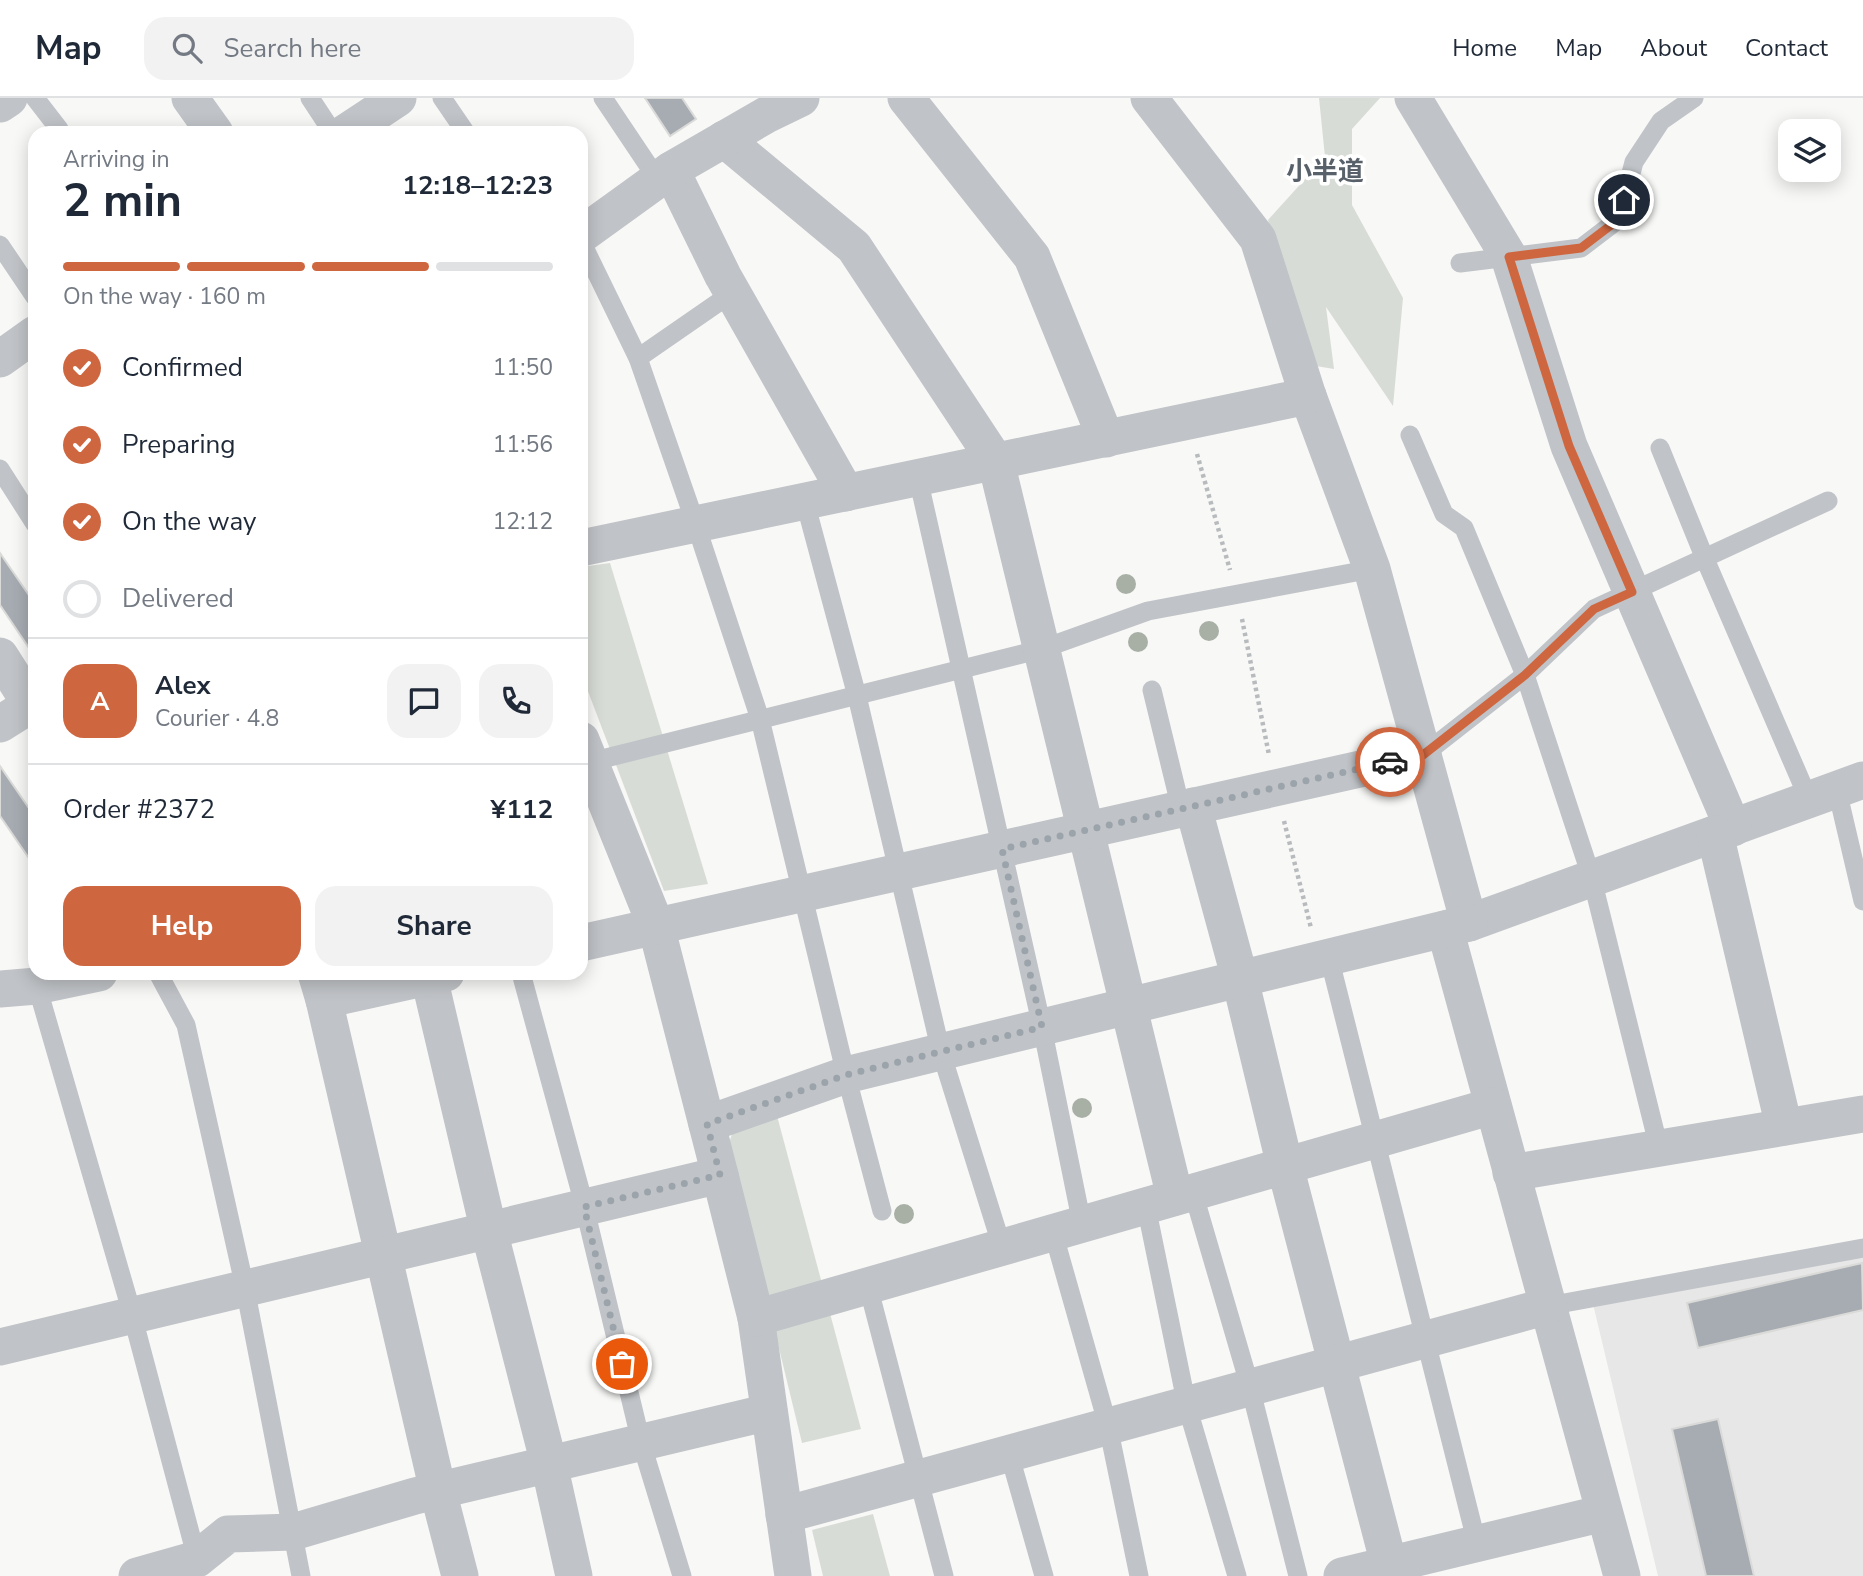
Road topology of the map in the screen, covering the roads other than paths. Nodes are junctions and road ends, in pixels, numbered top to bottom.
1 (9, 98) edge
2 (35, 98) edge
3 (190, 98) edge
4 (310, 98) edge
5 (398, 98) edge
6 (442, 98) edge
7 (603, 98) edge
8 (801, 98) edge
9 (906, 98) edge
10 (1149, 98) edge
11 (1413, 98) edge
12 (1694, 98) edge
13 (0, 104) edge
14 (763, 106) edge
15 (57, 126) edge
16 (210, 126) edge
17 (328, 126) edge
18 (356, 126) edge
19 (461, 126) edge
20 (724, 139) junction
21 (664, 175) junction
22 (588, 231) edge
23 (0, 245) edge
24 (588, 255) edge
25 (1509, 257) junction
26 (1460, 263) dead end
27 (28, 287) edge
28 (732, 293) junction
29 (28, 339) edge
30 (638, 358) junction
31 (0, 359) edge
32 (1308, 396) junction
33 (1410, 435) dead end
34 (1106, 439) junction
35 (1660, 448) dead end
36 (996, 462) junction
37 (0, 469) edge
38 (918, 478) junction
39 (846, 493) junction
40 (1828, 501) dead end
41 (805, 502) junction
42 (28, 513) edge
43 (696, 524) junction
44 (588, 547) edge
45 (1705, 559) junction
46 (1372, 569) junction
47 (1632, 592) junction
48 (1042, 649) junction
49 (0, 656) edge
50 (961, 669) junction
51 (1525, 675) junction
52 (1152, 690) dead end
53 (857, 696) junction
54 (28, 697) edge
55 (28, 709) edge
56 (760, 719) junction
57 (0, 724) edge
58 (588, 751) edge
59 (1423, 755) junction
60 (588, 756) edge
61 (1836, 790) edge
62 (1187, 808) junction
63 (1086, 830) junction
64 (1724, 831) junction
65 (1002, 849) junction
66 (898, 872) junction
67 (1592, 879) junction
68 (803, 894) junction
69 (1863, 901) edge
70 (656, 926) junction
71 (1457, 926) junction
72 (588, 941) edge
73 (1324, 958) junction
74 (1240, 979) junction
75 (66, 980) edge
76 (162, 980) edge
77 (381, 980) edge
78 (435, 980) edge
79 (523, 980) edge
80 (37, 986) junction
81 (320, 987) edge
82 (0, 989) edge
83 (1129, 1006) junction
84 (1042, 1027) junction
85 (941, 1052) junction
86 (846, 1075) junction
87 (1493, 1106) junction
88 (1863, 1114) edge
89 (707, 1124) junction
90 (1784, 1127) junction
91 (1375, 1140) junction
92 (1659, 1148) junction
93 (1284, 1166) junction
94 (1511, 1173) junction
95 (720, 1175) junction
96 (1171, 1199) junction
97 (584, 1207) junction
98 (882, 1211) dead end
99 (1068, 1228) junction
100 (489, 1230) junction
101 (1002, 1247) junction
102 (1863, 1248) edge
103 (383, 1255) junction
104 (868, 1286) junction
105 (246, 1288) junction
106 (1548, 1306) junction
107 (132, 1315) junction
108 (756, 1318) junction
109 (1425, 1339) junction
110 (0, 1347) edge
111 (1337, 1364) junction
112 (1250, 1387) junction
113 (1187, 1405) junction
114 (769, 1412) junction
115 (1108, 1426) junction
116 (641, 1442) junction
117 (1009, 1453) junction
118 (549, 1464) junction
119 (918, 1478) junction
120 (438, 1491) junction
121 (1604, 1513) junction
122 (784, 1514) junction
123 (293, 1532) junction
124 (1476, 1544) junction
125 (197, 1559) junction
126 (1390, 1570) edge
127 (136, 1576) edge
128 (301, 1576) edge
129 (460, 1576) edge
130 (573, 1576) edge
131 (682, 1576) edge
132 (793, 1576) edge
133 (944, 1576) edge
134 (1044, 1576) edge
135 (1139, 1576) edge
136 (1237, 1576) edge
137 (1298, 1576) edge
138 (1342, 1576) edge
139 (1622, 1576) edge

1 - 13 street
2 - 15 lane
3 - 16 street
4 - 17 lane
5 - 18 street
6 - 19 lane
7 - 21 lane
8 - 14 street
9 - 34 street
10 - 32 street
11 - 25 street
12 - 25 lane
14 - 20 street
20 - 21 street
20 - 36 street
21 - 22 street
21 - 28 street
23 - 27 lane
24 - 30 lane
25 - 26 lane
25 - 47 street
28 - 30 lane
28 - 39 street
29 - 31 street
30 - 43 lane
32 - 34 street
32 - 46 street
33 - 51 lane
34 - 36 street
35 - 45 lane
36 - 38 street
36 - 48 street
37 - 42 lane
38 - 39 street
38 - 50 lane
39 - 41 street
40 - 45 lane
41 - 43 street
41 - 53 lane
43 - 44 street
43 - 56 lane
45 - 47 lane
45 - 61 lane
46 - 48 lane
46 - 59 street
47 - 51 lane
47 - 64 street
48 - 50 lane
48 - 63 street
49 - 54 street
50 - 53 lane
50 - 65 lane
51 - 59 lane
51 - 67 lane
52 - 62 lane
53 - 56 lane
53 - 66 lane
55 - 57 street
56 - 58 lane
56 - 68 lane
59 - 62 street
59 - 71 street
60 - 70 street
61 - 64 street
61 - 69 lane
62 - 63 street
62 - 74 street
63 - 65 street
63 - 83 street
64 - 67 street
64 - 90 street
65 - 66 street
65 - 84 lane
66 - 68 street
66 - 85 lane
67 - 71 street
67 - 92 lane
68 - 70 street
68 - 86 lane
70 - 72 street
70 - 89 street
71 - 73 street
71 - 87 street
73 - 74 street
73 - 91 lane
74 - 83 street
74 - 93 street
75 - 80 street
76 - 105 lane
77 - 81 street
78 - 100 street
79 - 97 lane
80 - 82 street
80 - 107 lane
81 - 103 street
83 - 84 street
83 - 96 street
84 - 85 street
84 - 99 lane
85 - 86 street
85 - 101 lane
86 - 89 street
86 - 98 lane
87 - 91 street
87 - 94 street
88 - 90 street
89 - 95 street
90 - 92 street
91 - 93 street
91 - 109 lane
92 - 94 street
93 - 96 street
93 - 111 street
94 - 106 street
95 - 97 street
95 - 108 street
96 - 99 street
96 - 112 lane
96 - 113 lane
97 - 100 street
97 - 116 lane
99 - 101 street
99 - 115 lane
100 - 103 street
100 - 118 street
101 - 104 street
102 - 106 lane
103 - 105 street
103 - 120 street
104 - 108 street
104 - 119 lane
105 - 107 street
105 - 123 lane
106 - 109 street
106 - 121 street
107 - 110 street
107 - 125 lane
108 - 114 street
109 - 111 street
109 - 124 lane
111 - 112 street
111 - 126 street
112 - 113 street
112 - 137 lane
113 - 115 street
113 - 136 lane
114 - 116 street
114 - 122 street
115 - 117 street
115 - 135 lane
116 - 118 street
116 - 131 lane
117 - 119 street
117 - 134 lane
118 - 120 street
118 - 130 street
119 - 122 street
119 - 133 lane
120 - 123 street
120 - 129 street
121 - 124 street
121 - 139 street
122 - 132 street
123 - 125 street
123 - 128 lane
124 - 126 street
125 - 127 street
126 - 138 street

